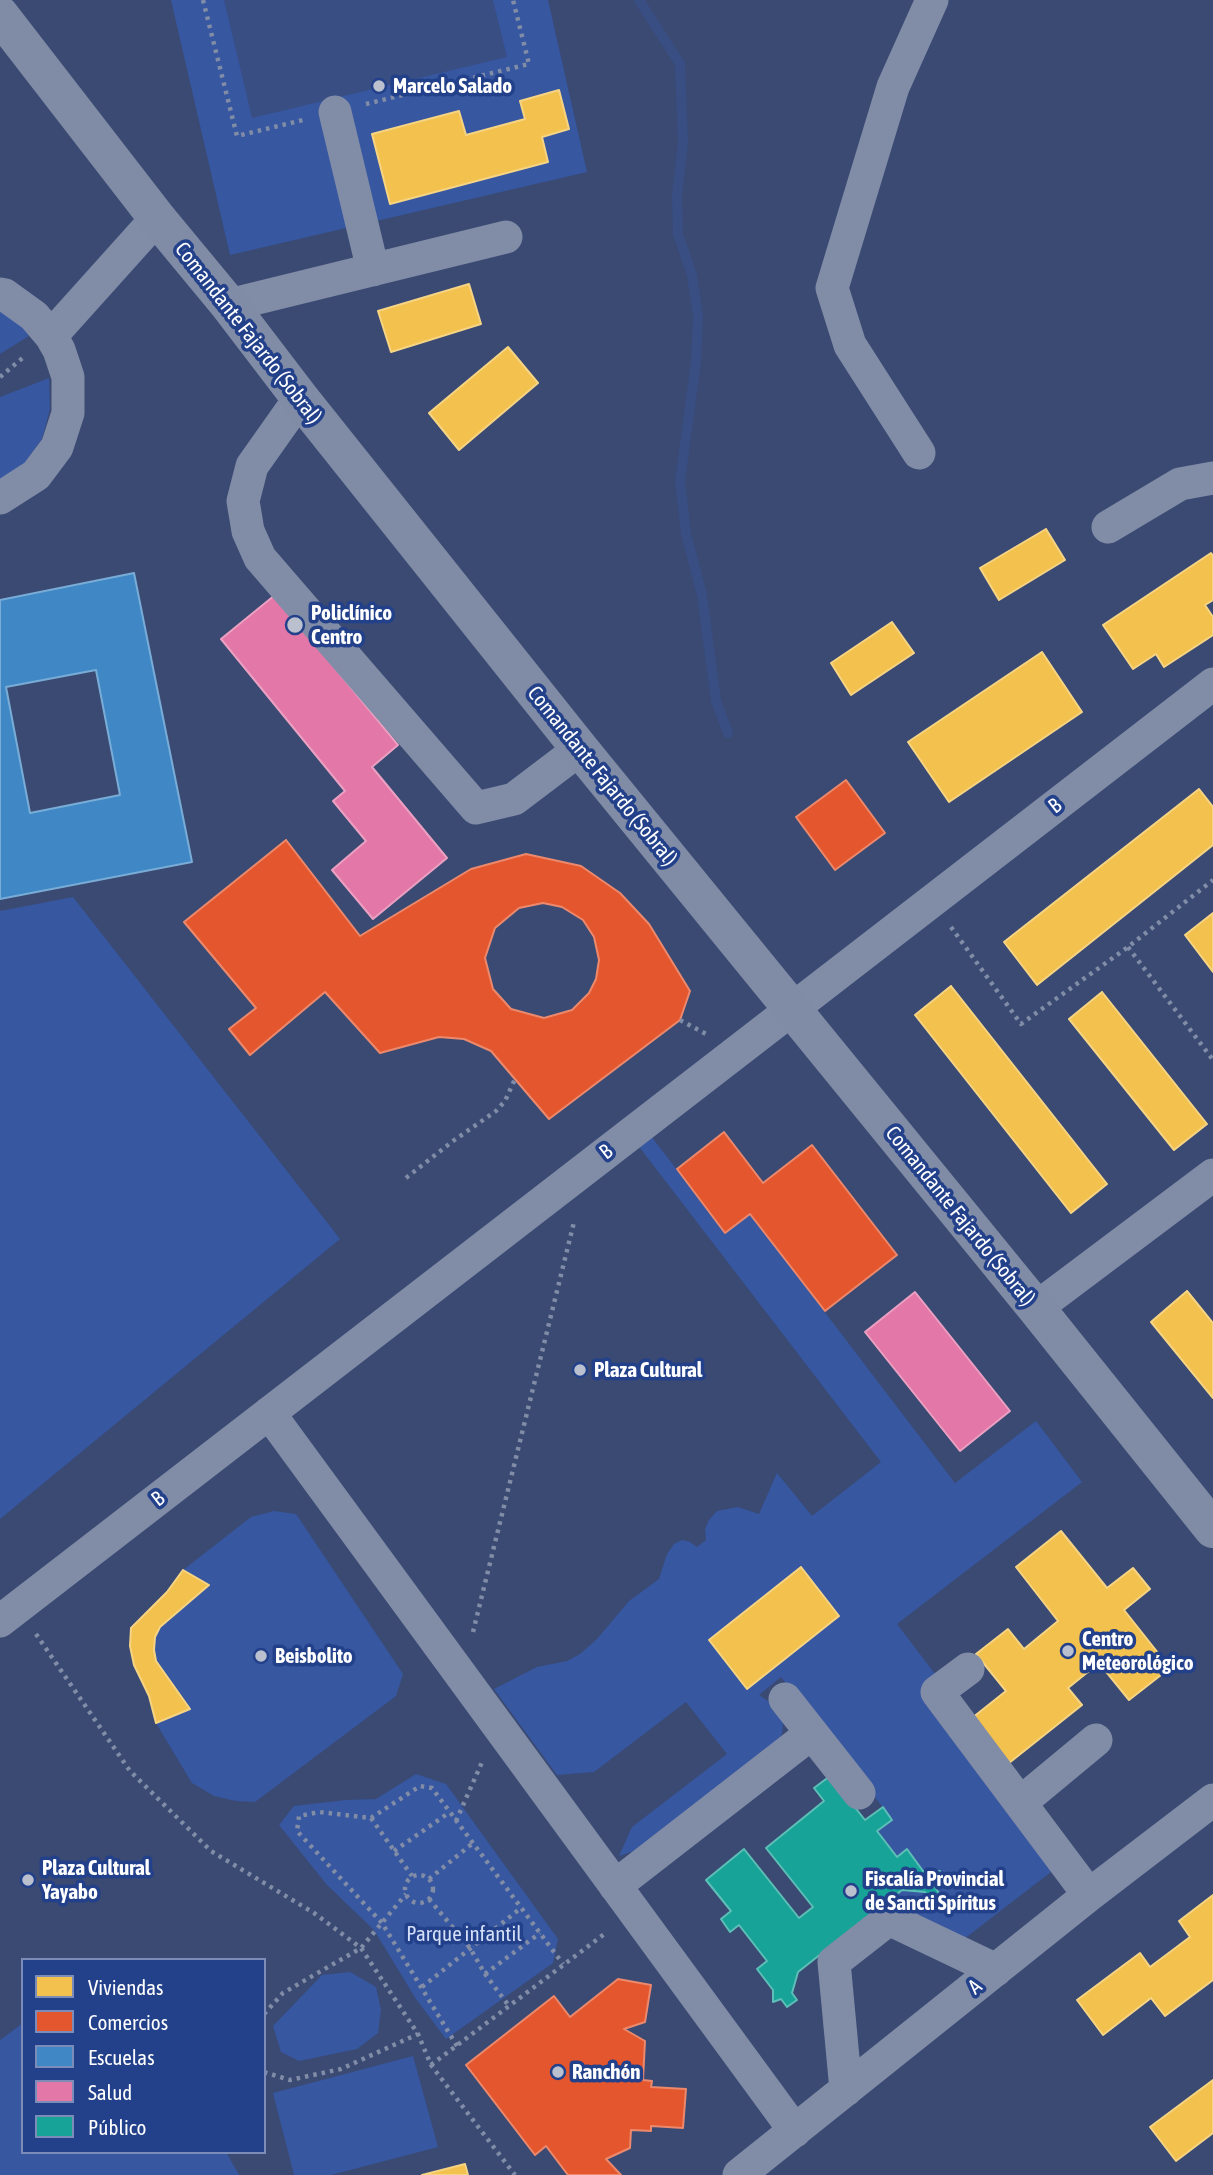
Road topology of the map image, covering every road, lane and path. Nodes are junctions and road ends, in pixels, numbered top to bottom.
1 (203, 0) edge
2 (513, 0) edge
3 (932, 0) edge
4 (0, 15) edge
5 (335, 112) junction
6 (157, 218) junction
7 (506, 237) dead end
8 (373, 270) junction
9 (0, 294) edge
10 (229, 305) junction
11 (51, 336) junction
12 (300, 398) junction
13 (919, 453) dead end
14 (1213, 478) edge
15 (0, 498) edge
16 (1108, 527) dead end
17 (1213, 684) edge
18 (580, 749) junction
19 (1213, 880) edge
20 (932, 901) junction
21 (1128, 947) junction
22 (791, 1009) junction
23 (1213, 1060) edge
24 (515, 1079) dead end
25 (1213, 1175) edge
26 (406, 1178) dead end
27 (574, 1221) dead end
28 (1036, 1308) junction
29 (269, 1413) junction
30 (1213, 1530) edge
31 (15, 1623) edge
32 (968, 1669) dead end
33 (461, 1676) junction
34 (785, 1699) dead end
35 (812, 1733) junction
36 (1096, 1740) dead end
37 (485, 1754) dead end
38 (859, 1793) dead end
39 (1213, 1800) edge
40 (1020, 1803) junction
41 (450, 1812) junction
42 (371, 1818) junction
43 (456, 1821) junction
44 (473, 1843) junction
45 (394, 1851) junction
46 (412, 1876) junction
47 (429, 1879) junction
48 (615, 1886) junction
49 (407, 1894) junction
50 (1089, 1895) junction
51 (429, 1899) junction
52 (521, 1908) junction
53 (382, 1923) junction
54 (612, 1928) dead end
55 (540, 1933) junction
56 (362, 1948) junction
57 (470, 1948) junction
58 (564, 1965) junction
59 (996, 1970) junction
60 (485, 1974) junction
61 (422, 1987) junction
62 (509, 2006) junction
63 (266, 2012) edge
64 (418, 2034) junction
65 (457, 2046) junction
66 (431, 2065) junction
67 (266, 2073) edge
68 (846, 2090) junction
69 (795, 2131) junction
70 (515, 2175) edge
71 (738, 2175) edge

1 - 5 path
2 - 5 path
3 - 13 street
4 - 6 main road, Comandante Fajardo (Sobral)
5 - 8 street
6 - 10 main road, Comandante Fajardo (Sobral)
6 - 11 street
7 - 8 street
8 - 10 street
9 - 11 street
10 - 12 main road, Comandante Fajardo (Sobral)
11 - 15 street
12 - 18 main road, Comandante Fajardo (Sobral)
12 - 18 street
14 - 16 street
17 - 20 street, B
18 - 22 main road, Comandante Fajardo (Sobral)
19 - 21 path
20 - 21 path
20 - 22 street, B
21 - 23 path
22 - 28 main road, Comandante Fajardo (Sobral)
22 - 29 street, B
24 - 26 path
25 - 28 street
27 - 33 path
28 - 30 main road, Comandante Fajardo (Sobral)
29 - 31 street, B
29 - 33 street
31 - 56 path
32 - 40 street
33 - 48 street
34 - 35 street
35 - 38 street
35 - 48 street
36 - 40 street
37 - 43 path
39 - 50 street, A
40 - 50 street
41 - 42 path
41 - 43 path
41 - 45 path
42 - 45 path
42 - 53 path
43 - 44 path
44 - 47 path
44 - 52 path
45 - 46 path
46 - 47 path
46 - 49 path
47 - 51 path
48 - 69 street
49 - 51 path
49 - 53 path
50 - 59 street, A
51 - 57 path
52 - 55 path
52 - 57 path
53 - 56 path
53 - 61 path
54 - 58 path
55 - 58 path
55 - 60 path
56 - 63 path
56 - 64 path
57 - 60 path
57 - 61 path
58 - 62 path
59 - 68 street, A
59 - 68 street
60 - 62 path
61 - 65 path
62 - 65 path
64 - 66 path
64 - 67 path
65 - 66 path
66 - 70 path
68 - 69 street, A
69 - 71 street, A

